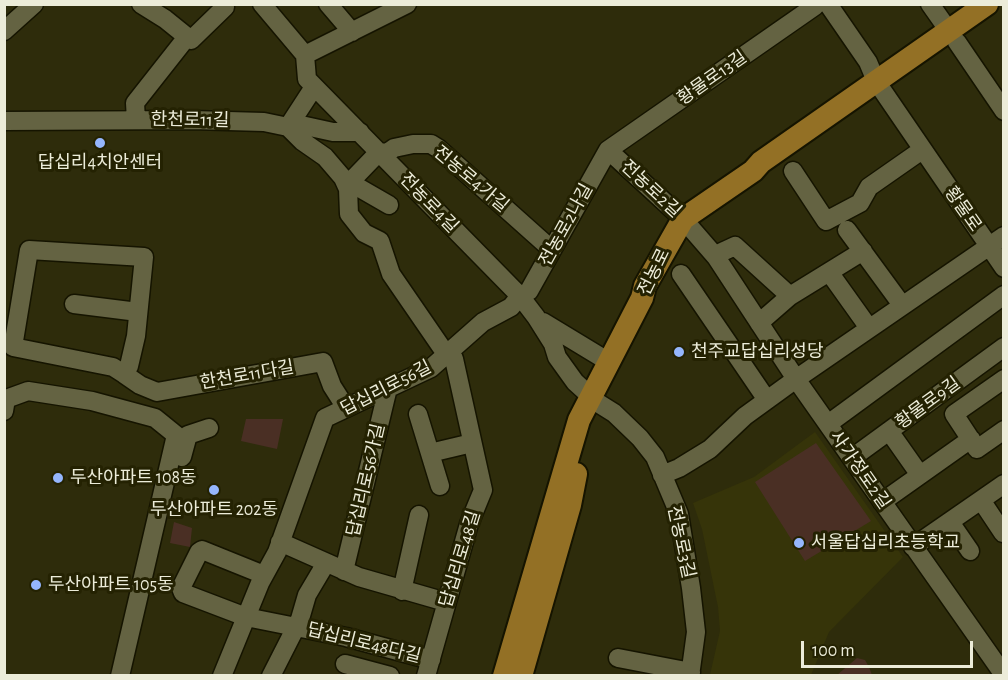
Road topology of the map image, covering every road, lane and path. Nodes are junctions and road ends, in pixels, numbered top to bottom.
1 (34, 4) edge
2 (141, 4) edge
3 (262, 4) edge
4 (328, 4) edge
5 (407, 4) edge
6 (930, 4) edge
7 (987, 4) edge
8 (819, 5) edge
9 (225, 7) dead end
10 (1004, 11) edge
11 (4, 31) edge
12 (352, 32) junction
13 (187, 37) junction
14 (953, 37) junction
15 (305, 55) junction
16 (314, 87) junction
17 (880, 87) junction
18 (1004, 111) edge
19 (136, 120) junction
20 (4, 121) edge
21 (288, 127) junction
22 (360, 132) junction
23 (608, 150) junction
24 (922, 150) junction
25 (379, 152) junction
26 (793, 171) dead end
27 (348, 189) junction
28 (389, 205) dead end
29 (688, 224) junction
30 (847, 230) dead end
31 (996, 241) edge
32 (551, 249) junction
33 (863, 251) junction
34 (716, 257) junction
35 (1004, 268) edge
36 (829, 272) junction
37 (681, 274) dead end
38 (1004, 295) edge
39 (520, 296) junction
40 (790, 296) junction
41 (74, 304) dead end
42 (902, 305) junction
43 (138, 312) junction
44 (536, 318) junction
45 (759, 322) junction
46 (869, 328) junction
47 (1004, 347) edge
48 (446, 354) junction
49 (609, 362) junction
50 (124, 374) junction
51 (796, 379) junction
52 (1004, 379) edge
53 (388, 388) junction
54 (767, 400) junction
55 (597, 402) junction
56 (346, 408) junction
57 (4, 411) edge
58 (418, 414) dead end
59 (828, 424) junction
60 (209, 428) dead end
61 (1004, 430) edge
62 (889, 431) junction
63 (970, 439) junction
64 (472, 443) junction
65 (430, 453) junction
66 (852, 458) junction
67 (920, 475) junction
68 (662, 476) junction
69 (1004, 484) edge
70 (440, 486) dead end
71 (981, 500) junction
72 (882, 502) junction
73 (419, 515) dead end
74 (950, 522) junction
75 (1003, 533) edge
76 (280, 542) junction
77 (913, 547) junction
78 (970, 551) dead end
79 (326, 563) junction
80 (344, 571) junction
81 (264, 575) junction
82 (402, 591) junction
83 (446, 603) junction
84 (246, 617) junction
85 (297, 626) junction
86 (618, 658) dead end
87 (345, 664) dead end
88 (428, 668) edge
89 (690, 674) edge
90 (120, 675) edge
91 (133, 675) edge
92 (222, 675) edge
93 (271, 675) edge
94 (390, 675) edge
95 (504, 675) edge
96 (521, 675) edge
97 (1004, 675) edge

1 - 11 street
2 - 13 street
3 - 15 street, 전농로4길
4 - 12 street
5 - 12 street
6 - 14 street
7 - 14 main road, 전농로
8 - 17 street, 황물로
8 - 23 street, 황물로13길
9 - 13 street
10 - 14 main road, 전농로
12 - 15 street
13 - 19 street
14 - 17 main road, 전농로
14 - 18 street
15 - 16 street, 전농로4길
16 - 21 street
16 - 22 street, 전농로4길
17 - 24 street, 황물로
17 - 29 main road, 전농로
19 - 20 street, 한천로11길
19 - 21 street, 한천로11길
21 - 22 street, 한천로11길
21 - 27 street
22 - 25 street, 전농로4길
23 - 29 street, 전농로2길
23 - 32 street, 전농로2나길
24 - 26 street
24 - 31 street, 황물로
25 - 27 street
25 - 32 street, 전농로4가길
25 - 39 street, 전농로4길
27 - 28 street
27 - 48 street
29 - 34 street, 사가정로2길
29 - 49 main road, 전농로
29 - 55 main road, 전농로
30 - 33 street
31 - 35 street, 황물로
31 - 42 street
32 - 39 street, 전농로2나길
33 - 36 street
33 - 42 street
34 - 40 street
34 - 45 street, 사가정로2길
36 - 40 street
36 - 46 street
37 - 54 street
38 - 59 street
39 - 44 street, 전농로4길
39 - 48 street, 답십리로56길
40 - 45 street
41 - 43 street
42 - 46 street
43 - 50 street
43 - 50 street
44 - 49 street
44 - 55 street, 전농로4길
45 - 51 street, 사가정로2길
46 - 51 street
47 - 62 street, 황물로9길
48 - 53 street, 답십리로56길
48 - 64 street, 답십리로48길
49 - 55 main road, 전농로
50 - 56 street, 한천로11다길
51 - 54 street
51 - 59 street, 사가정로2길
52 - 63 street
53 - 56 street, 답십리로56길
53 - 80 street, 답십리로56가길
54 - 68 street
55 - 68 street, 전농로3길
55 - 95 main road, 전농로
55 - 96 main road, 전농로
56 - 76 street, 답십리로56길
57 - 90 street
58 - 65 street
59 - 66 street, 사가정로2길
60 - 91 street
61 - 63 street
62 - 66 street, 황물로9길
62 - 67 street
63 - 67 street
64 - 65 street
64 - 83 street, 답십리로48길
65 - 70 street
66 - 72 street, 사가정로2길
67 - 72 street
68 - 89 street, 전농로3길
69 - 71 street
71 - 74 street
71 - 75 street
72 - 77 street, 사가정로2길
73 - 82 street
74 - 77 street
74 - 78 street
76 - 79 street
76 - 81 street, 답십리로56길
77 - 97 street, 사가정로2길
79 - 80 street
79 - 85 street
80 - 82 street
81 - 84 street, 답십리로56길
81 - 84 street
82 - 83 street
83 - 88 street, 답십리로48길
84 - 85 street, 답십리로48다길
84 - 92 street, 답십리로56길
85 - 88 street, 답십리로48다길
85 - 93 street, 답십리로48다길
86 - 89 street, 전농로3길
87 - 94 street

